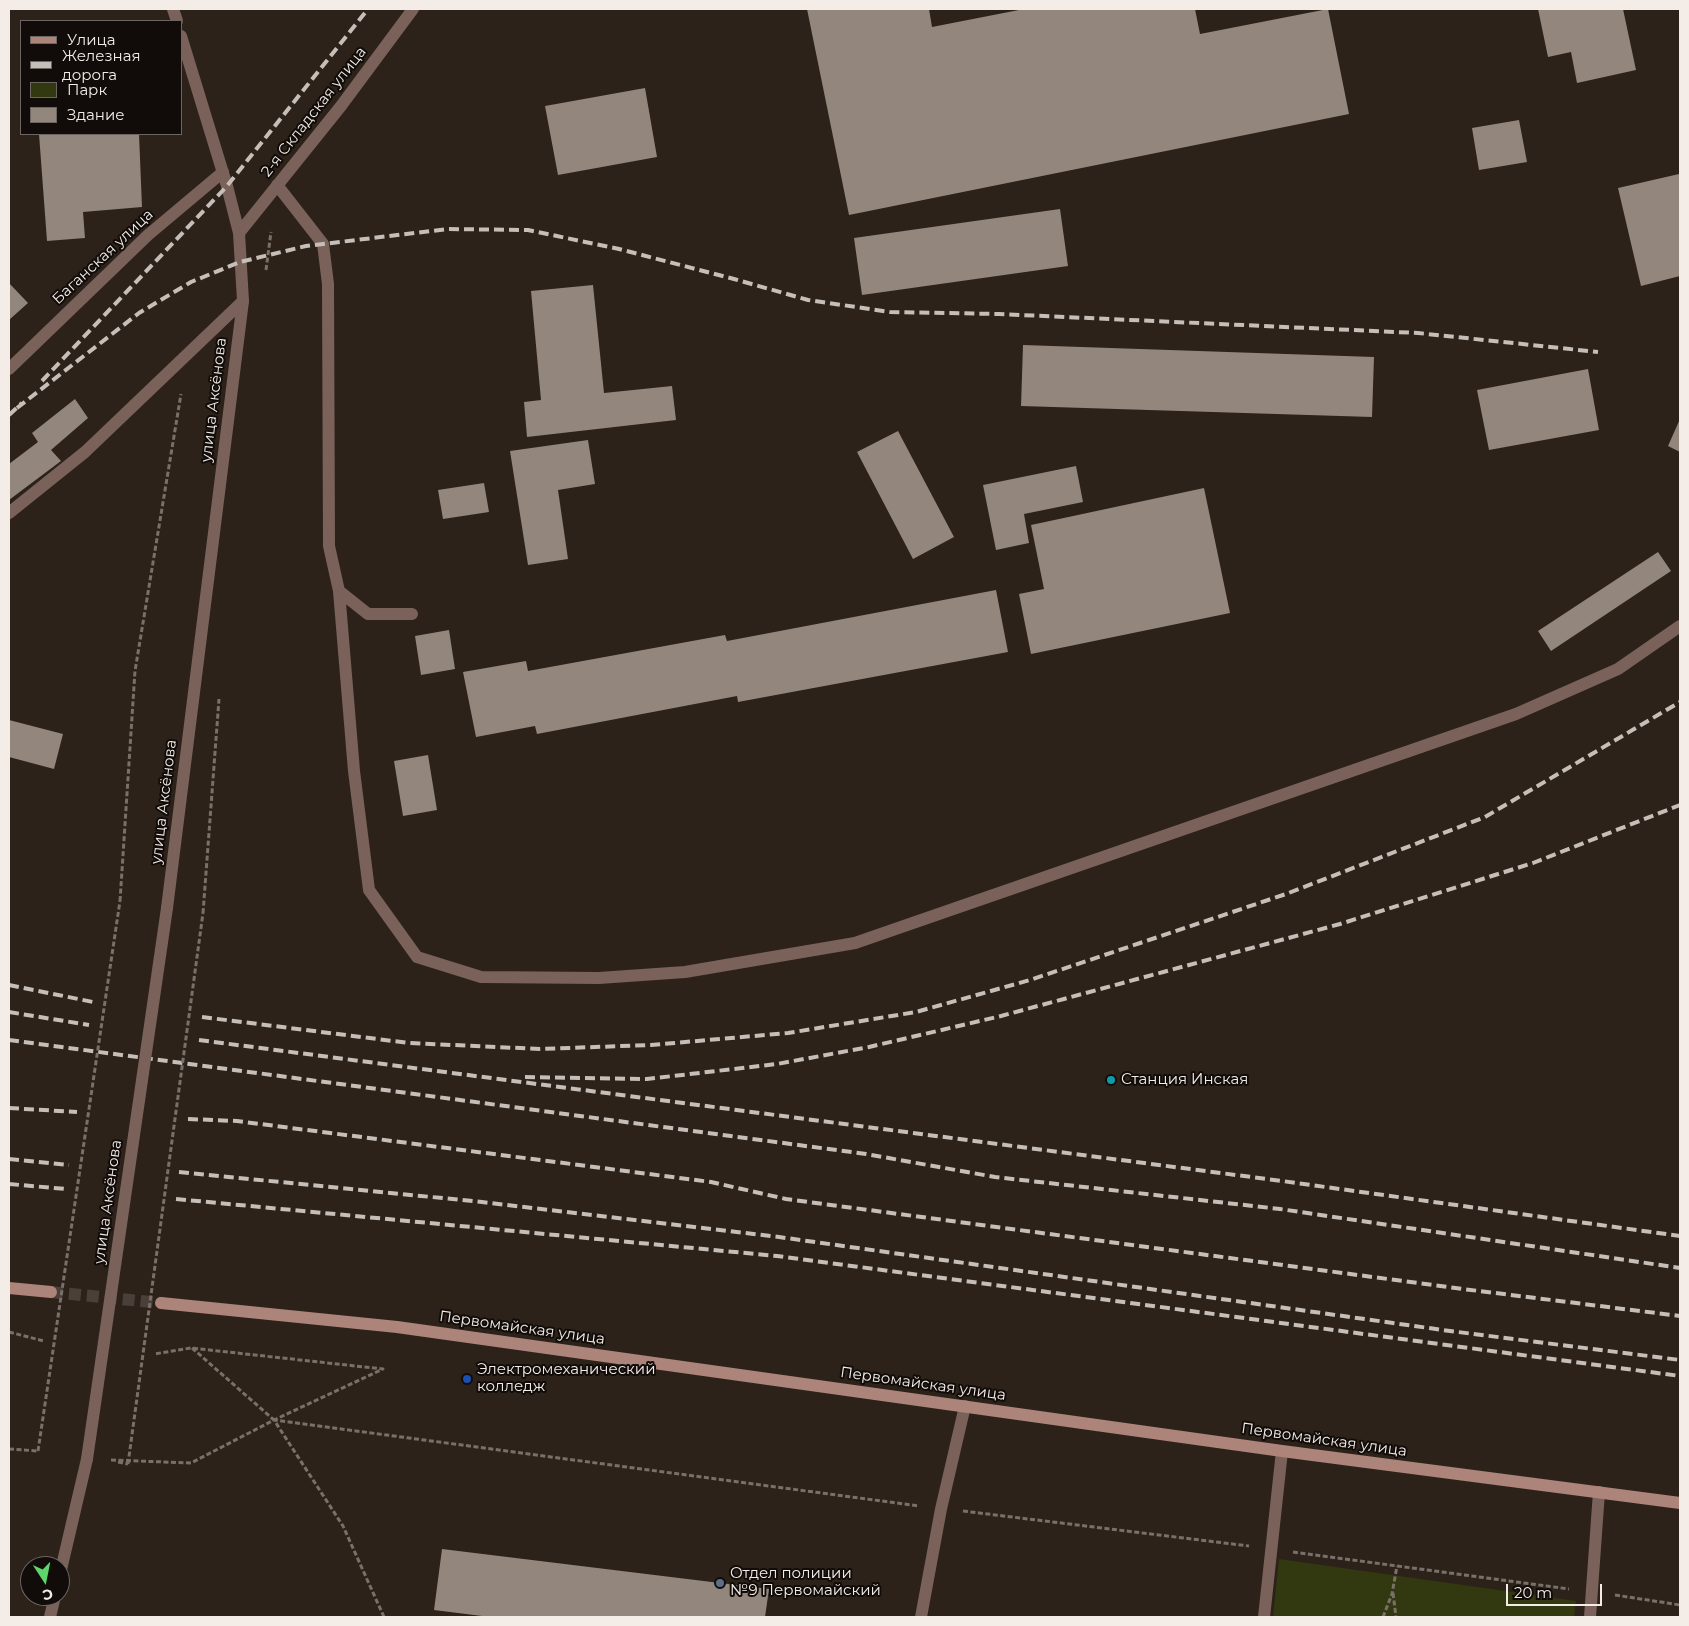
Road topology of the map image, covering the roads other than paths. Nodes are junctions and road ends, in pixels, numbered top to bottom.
1 (413, 9) edge
2 (182, 39) edge
3 (223, 172) junction
4 (277, 185) junction
5 (238, 233) junction
6 (243, 301) junction
7 (9, 369) edge
8 (9, 513) edge
9 (339, 591) junction
10 (412, 614) dead end
11 (1680, 626) edge
12 (9, 1288) edge
13 (51, 1292) tunnel mouth
14 (161, 1303) tunnel mouth
15 (965, 1406) junction
16 (1282, 1450) junction
17 (1599, 1492) junction
18 (1680, 1503) edge
19 (64, 1556) edge
20 (921, 1617) edge
21 (1264, 1617) edge
22 (1590, 1617) edge

1 - 4 street, 2-я Складская улица
2 - 3 street, улица Аксёнова
3 - 5 street, улица Аксёнова
3 - 7 street, Баганская улица
4 - 5 street, 2-я Складская улица
4 - 9 street
5 - 6 street, улица Аксёнова
6 - 8 street
6 - 19 street, улица Аксёнова, bridge
9 - 10 street
9 - 11 street
12 - 13 main road
14 - 15 main road, Первомайская улица
15 - 16 main road, Первомайская улица
15 - 20 street
16 - 17 main road, Первомайская улица
16 - 21 street
17 - 18 main road, Первомайская улица
17 - 22 street

